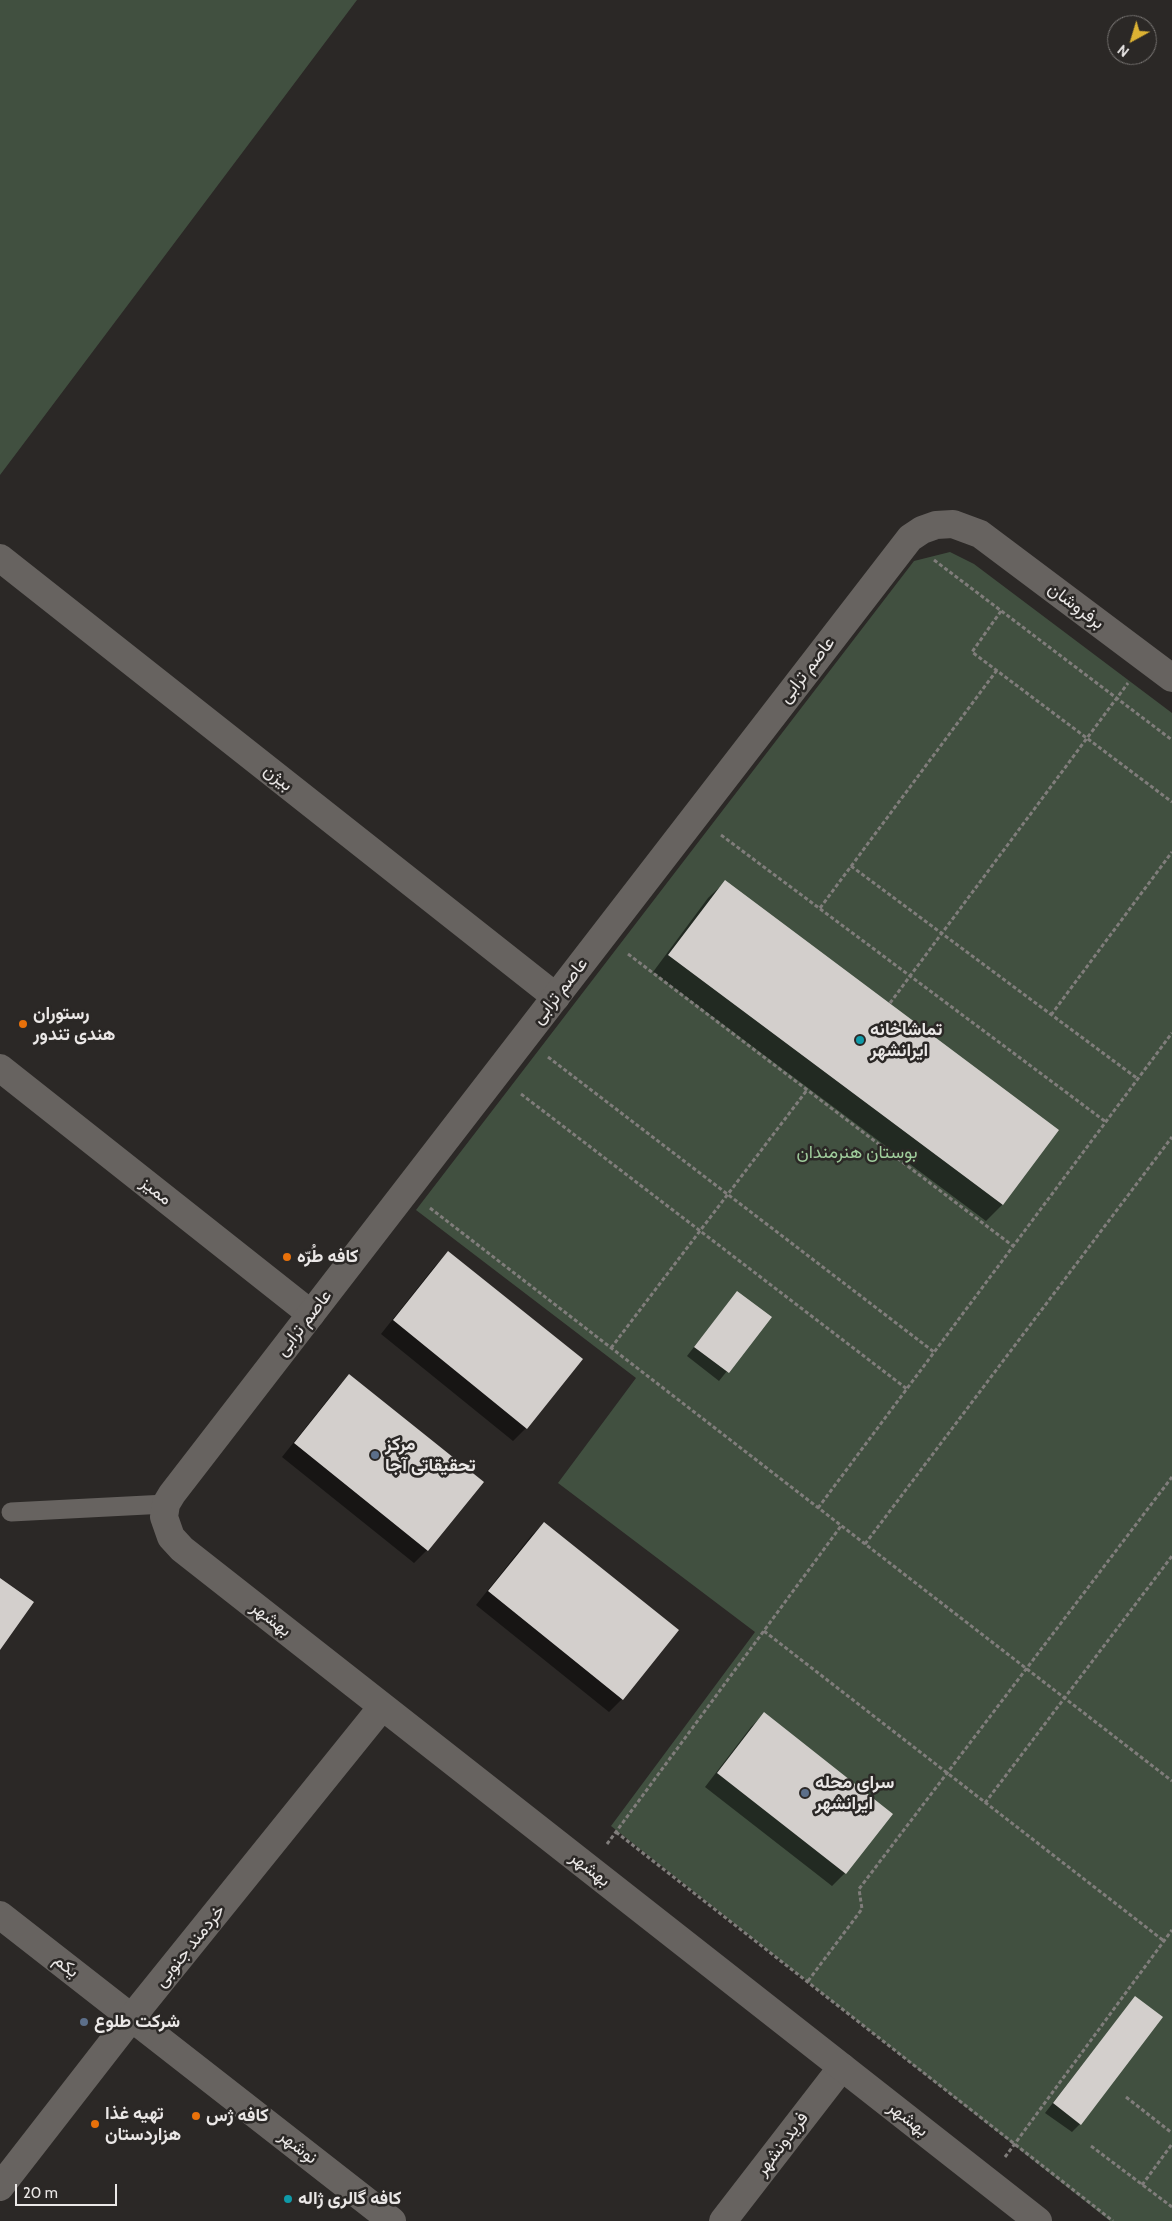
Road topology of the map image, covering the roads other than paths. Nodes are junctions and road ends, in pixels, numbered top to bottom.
1 (980, 534) joint
2 (0, 558) edge
3 (1172, 678) edge
4 (556, 997) junction
5 (0, 1068) edge
6 (311, 1314) junction
7 (166, 1504) junction
8 (11, 1512) dead end
9 (382, 1707) junction
10 (0, 1915) edge
11 (132, 2018) junction
12 (842, 2067) junction
13 (0, 2187) edge
14 (392, 2221) edge
15 (723, 2221) edge
16 (1038, 2221) edge

1 - 3 street, برفروشان
1 - 4 street, عاصم ترابی
2 - 4 street, بیژن
4 - 6 street, عاصم ترابی
5 - 6 street, ممیز
6 - 7 street, عاصم ترابی
7 - 8 lane
7 - 9 street, بهشهر
9 - 11 street, خردمند جنوبی
9 - 12 street, بهشهر
10 - 11 street, یکم
11 - 13 street, خردمند جنوبی
11 - 14 street, نوشهر
12 - 15 street, فریدونشهر
12 - 16 street, بهشهر

